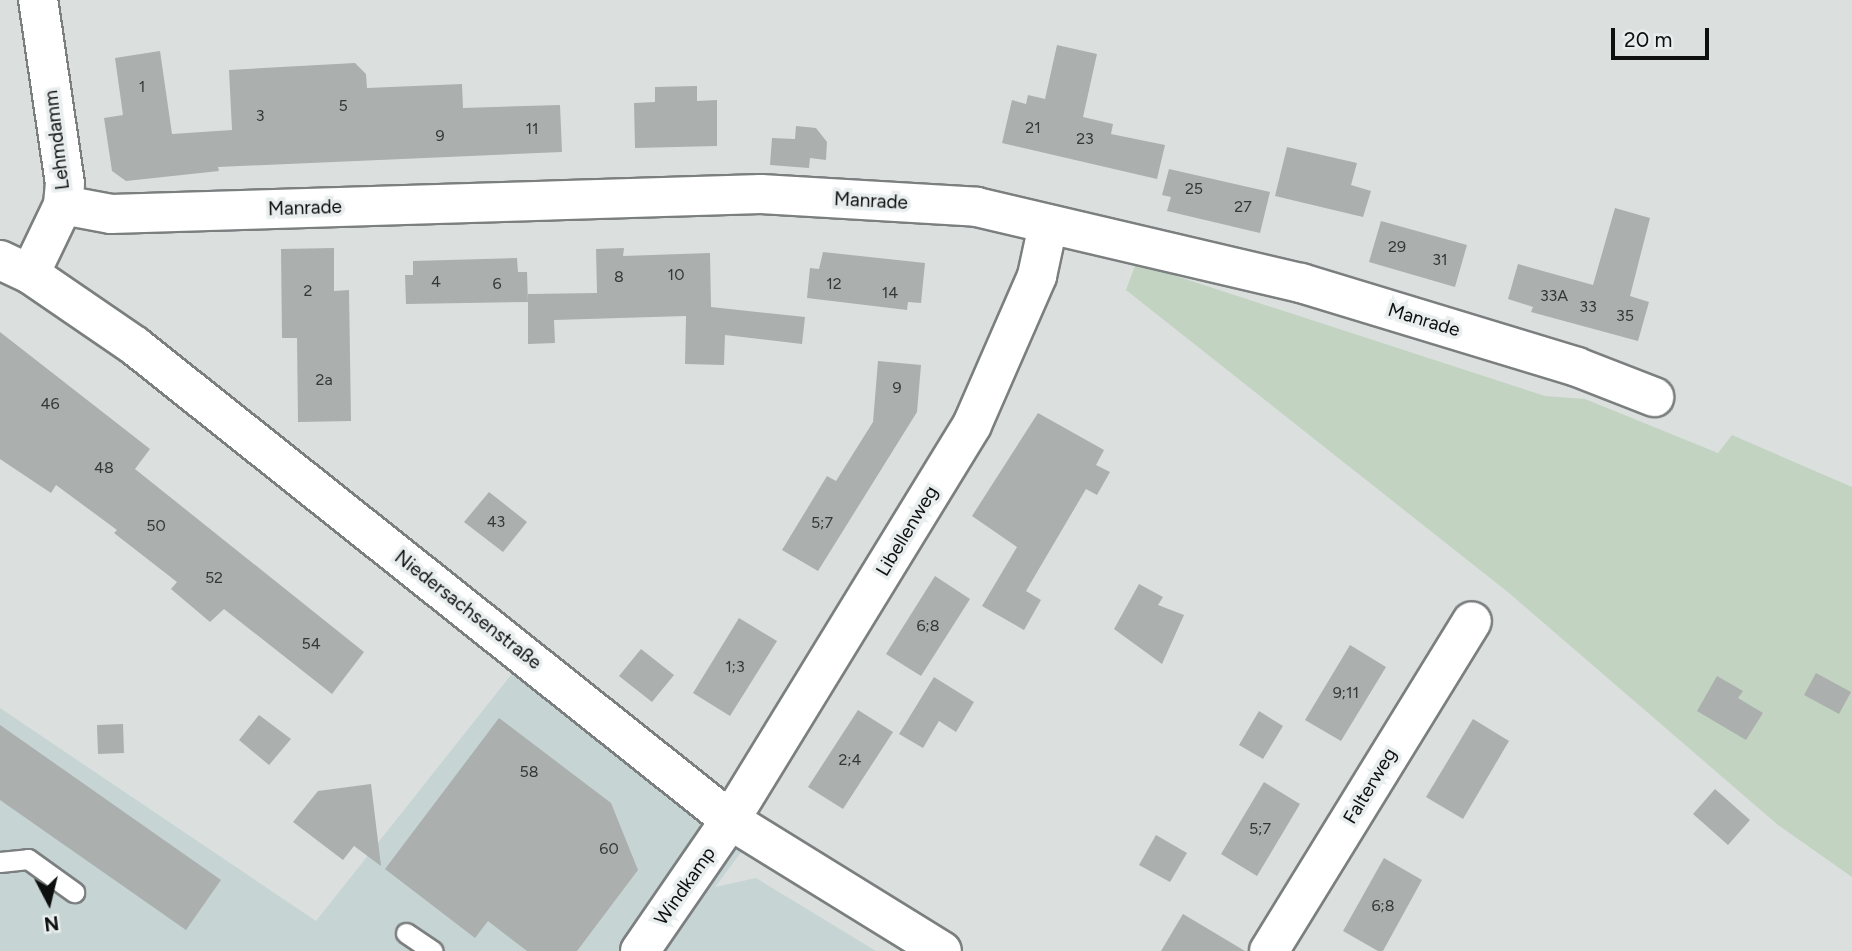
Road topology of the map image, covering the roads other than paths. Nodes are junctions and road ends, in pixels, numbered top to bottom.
1 (38, 0) edge
2 (63, 205) junction
3 (1048, 225) junction
4 (15, 267) edge
5 (1654, 397) dead end
6 (1472, 621) dead end
7 (730, 820) junction
8 (0, 862) edge
9 (74, 892) dead end
10 (406, 933) dead end
11 (433, 951) edge
12 (640, 951) edge
13 (942, 951) edge
14 (1269, 951) edge

1 - 2 street, Lehmdamm
2 - 3 street, Manrade
2 - 4 street, Lehmdamm
3 - 5 street, Manrade
3 - 7 street, Libellenweg
4 - 7 street, Niedersachsenstraße
6 - 14 street, Falterweg
7 - 12 street, Windkamp
7 - 13 street, Niedersachsenstraße
8 - 9 lane
10 - 11 lane

